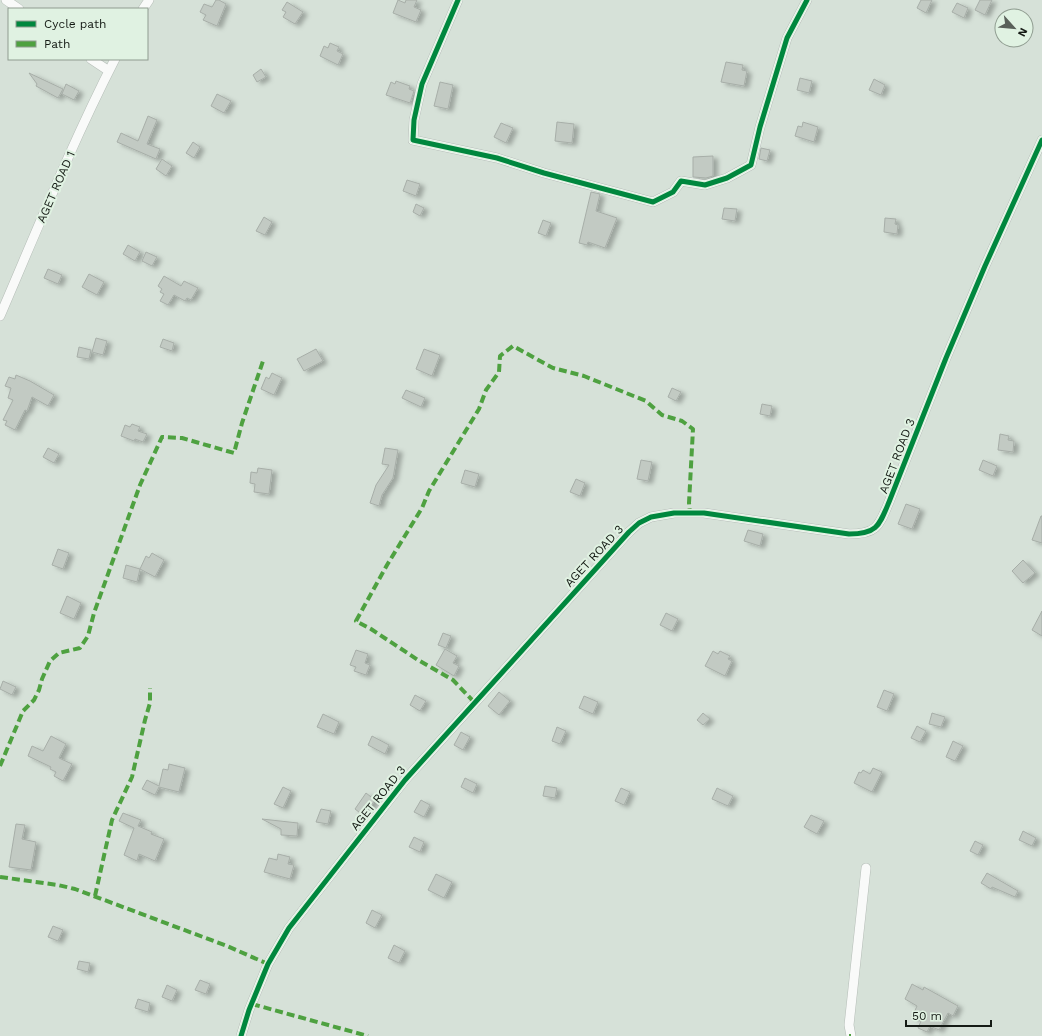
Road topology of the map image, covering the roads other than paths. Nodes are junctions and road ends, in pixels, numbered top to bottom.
1 (6, 0) edge
2 (458, 0) edge
3 (807, 0) edge
4 (18, 8) edge
5 (92, 60) edge
6 (114, 60) edge
7 (109, 71) junction
8 (1042, 140) edge
9 (0, 316) edge
10 (866, 868) dead end
11 (241, 1036) edge
12 (851, 1036) edge

1 - 4 street
2 - 3 street
5 - 7 street
6 - 7 street, AGET ROAD 1
7 - 9 street, AGET ROAD 1
8 - 11 street, AGET ROAD 3
10 - 12 street

